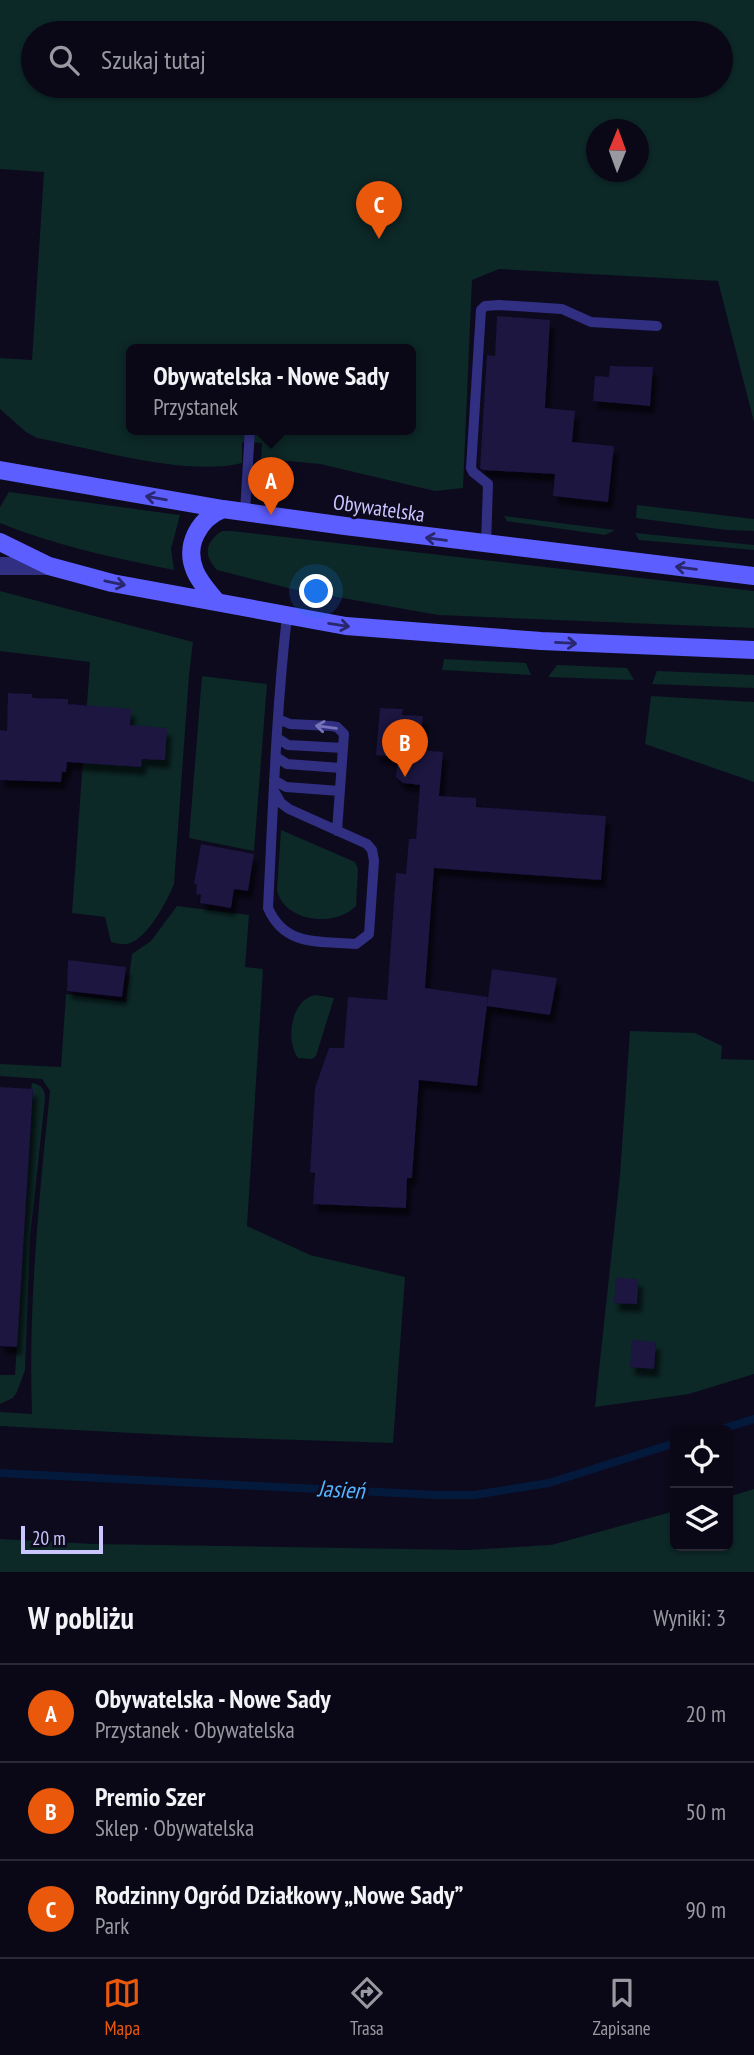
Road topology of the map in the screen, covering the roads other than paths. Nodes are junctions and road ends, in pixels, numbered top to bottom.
1 (657, 326) dead end
2 (250, 435) edge
3 (0, 470) edge
4 (223, 509) junction
5 (245, 512) junction
6 (0, 542) edge
7 (486, 545) junction
8 (0, 565) edge
9 (49, 566) junction
10 (754, 576) edge
11 (217, 603) junction
12 (287, 615) junction
13 (754, 650) edge
14 (278, 719) junction
15 (277, 738) junction
16 (343, 748) junction
17 (276, 757) junction
18 (341, 768) junction
19 (274, 785) junction
20 (340, 791) junction
21 (337, 831) junction

1 - 7 lane
2 - 5 lane
4 -> 3 main road, Obywatelska
4 - 5 main road, Obywatelska
4 - 11 main road
7 -> 5 main road, Obywatelska
6 - 9 main road
10 -> 7 main road, Obywatelska
8 - 9 street
9 -> 11 main road
11 - 12 main road
12 -> 13 main road
12 - 14 lane
14 - 15 lane
16 -> 14 lane
15 - 16 lane
15 - 17 lane
16 - 18 lane
17 - 18 lane
17 - 19 lane
18 - 20 lane
19 - 20 lane
19 - 21 lane
19 - 21 lane
20 - 21 lane

